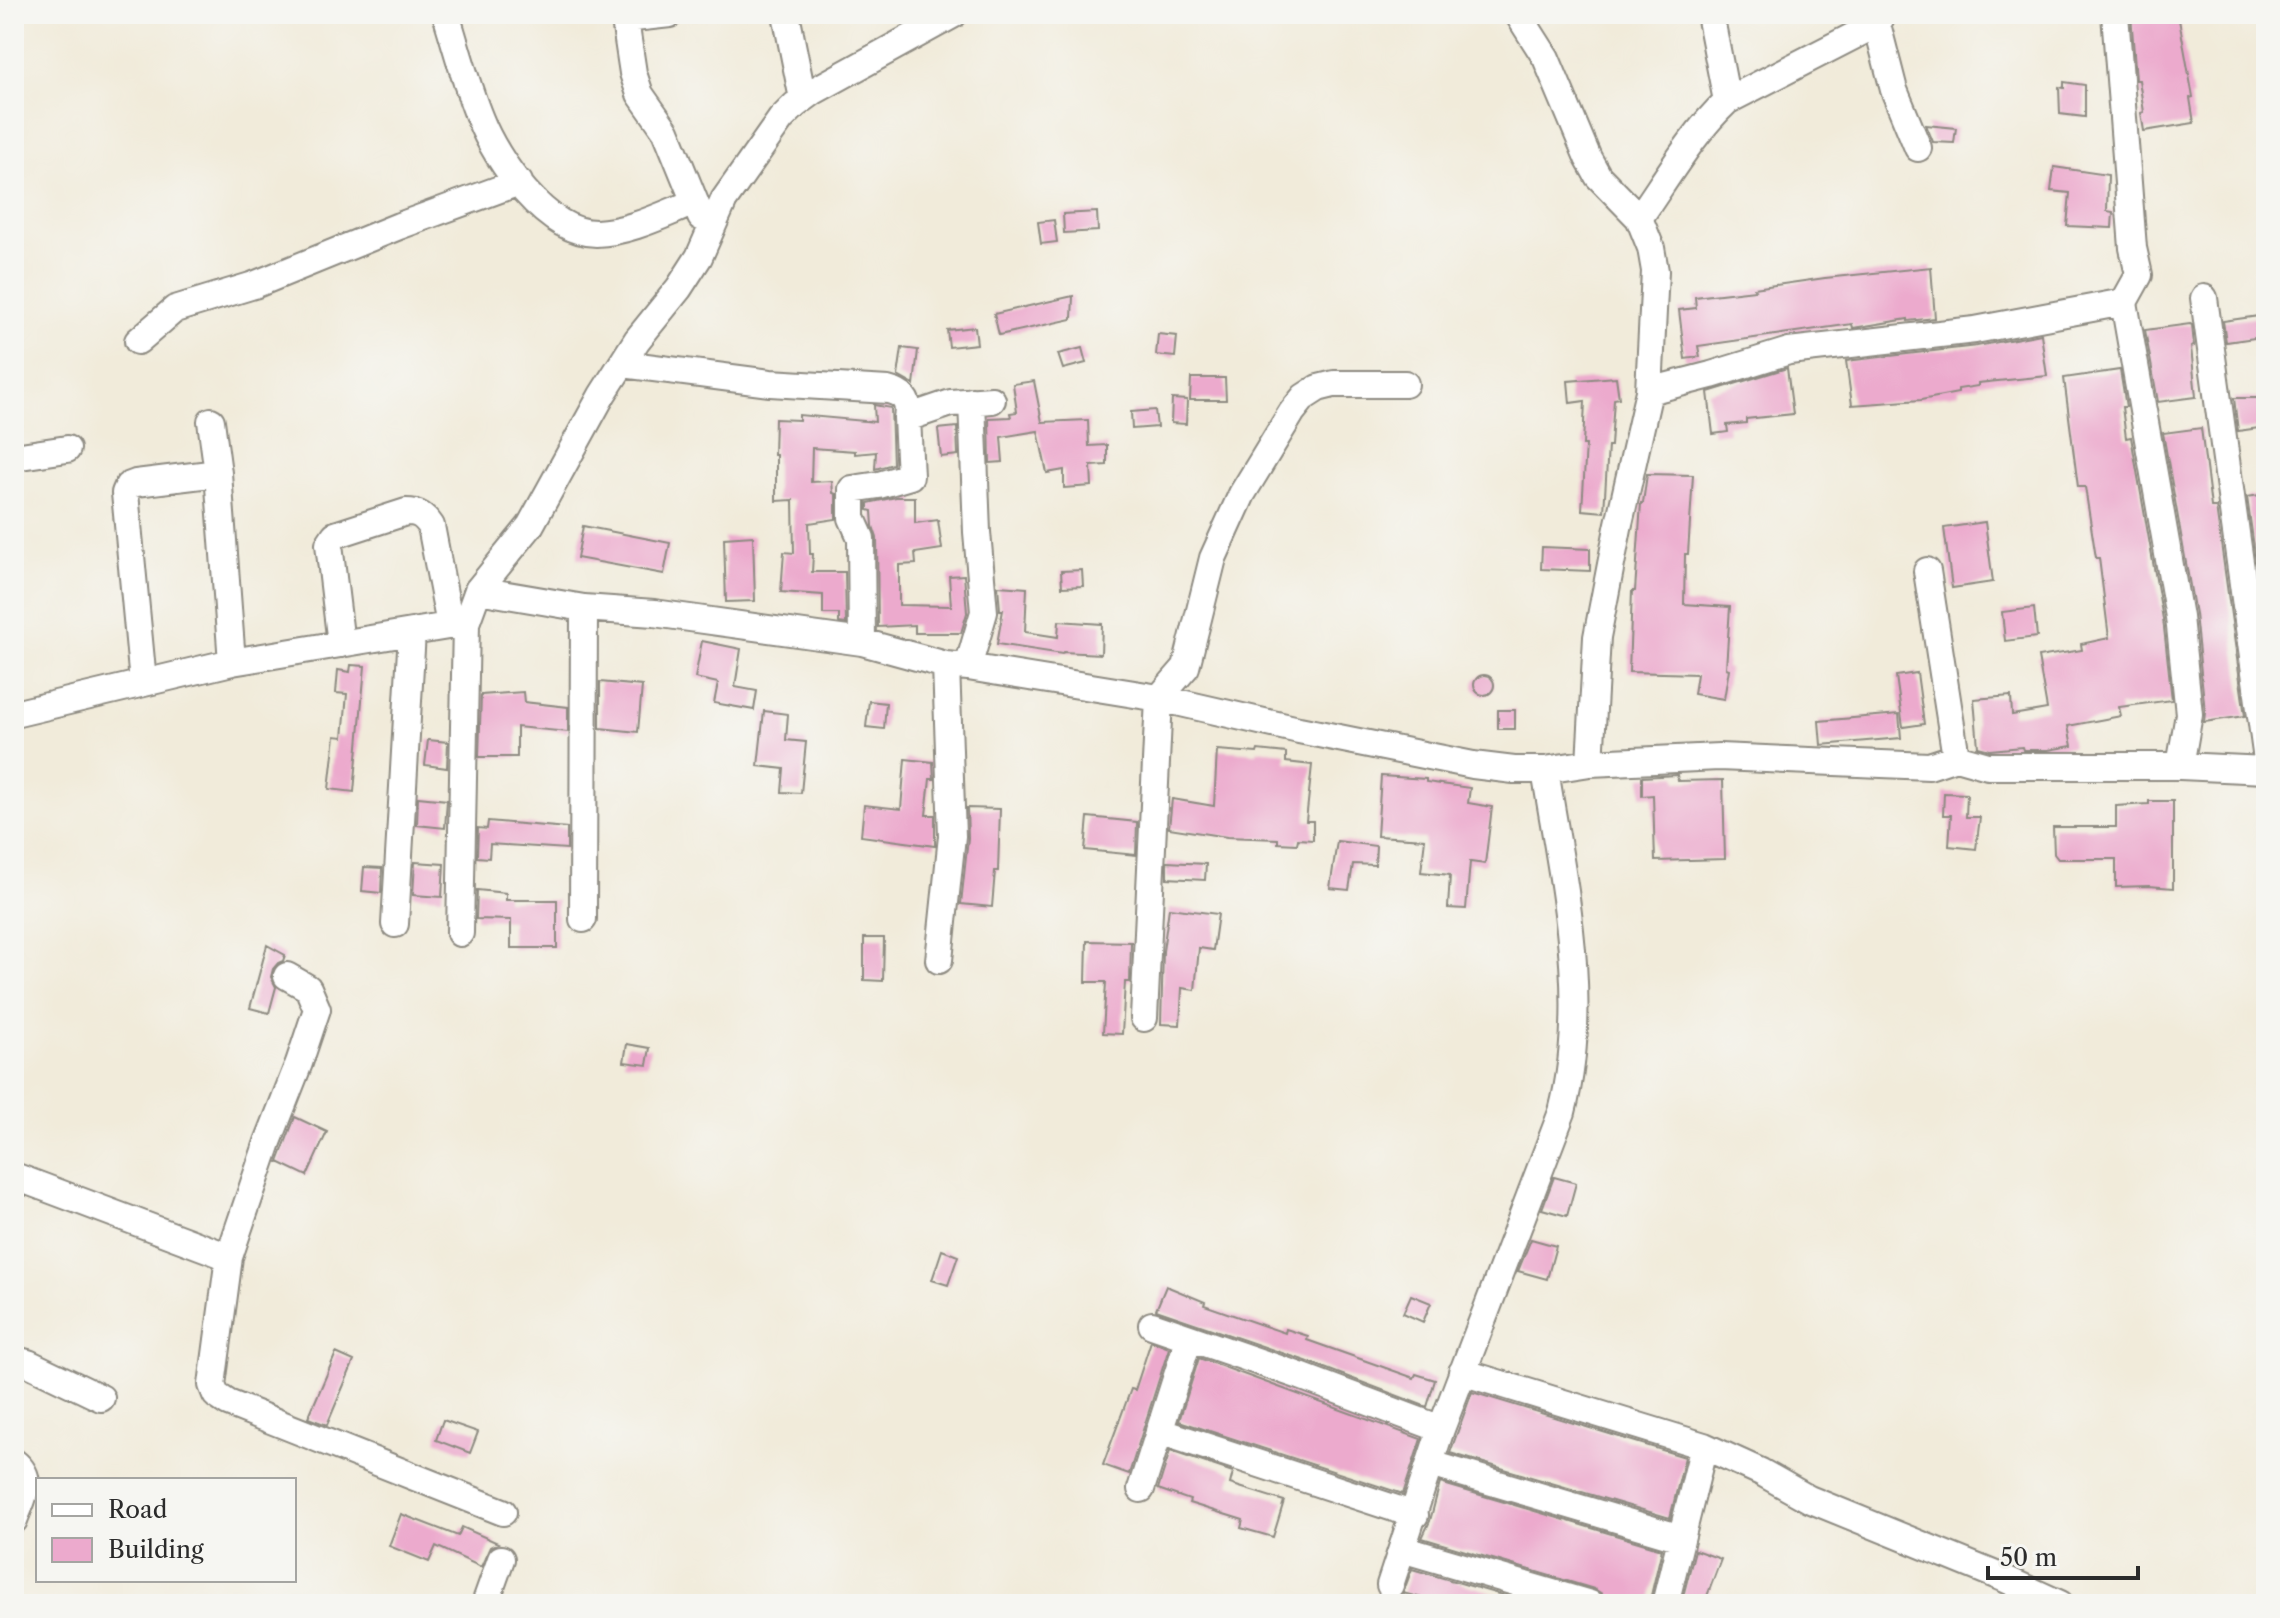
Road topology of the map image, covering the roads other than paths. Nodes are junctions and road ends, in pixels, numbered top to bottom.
1 (446, 14) edge
2 (670, 14) edge
3 (786, 14) edge
4 (954, 14) edge
5 (1518, 14) edge
6 (1710, 14) edge
7 (2115, 14) edge
8 (624, 17) edge
9 (1880, 19) edge
10 (803, 99) junction
11 (1727, 101) junction
12 (1918, 148) dead end
13 (519, 182) junction
14 (695, 202) junction
15 (1639, 218) junction
16 (709, 236) junction
17 (2204, 298) dead end
18 (2124, 302) junction
19 (138, 341) dead end
20 (623, 364) junction
21 (1405, 384) dead end
22 (1649, 391) junction
23 (907, 418) junction
24 (211, 421) dead end
25 (67, 449) dead end
26 (14, 457) edge
27 (218, 473) junction
28 (1927, 571) dead end
29 (478, 590) junction
30 (584, 608) junction
31 (458, 624) junction
32 (412, 632) junction
33 (862, 642) junction
34 (341, 644) junction
35 (232, 662) junction
36 (957, 666) junction
37 (143, 682) junction
38 (1159, 698) junction
39 (14, 714) edge
40 (2266, 753) edge
41 (1956, 757) junction
42 (1590, 763) junction
43 (2180, 766) junction
44 (1545, 770) junction
45 (2266, 770) edge
46 (583, 919) dead end
47 (395, 924) dead end
48 (460, 933) dead end
49 (939, 960) dead end
50 (287, 976) dead end
51 (1144, 1018) dead end
52 (14, 1176) edge
53 (229, 1257) junction
54 (1152, 1325) dead end
55 (1189, 1338) junction
56 (14, 1362) edge
57 (1462, 1372) junction
58 (101, 1398) dead end
59 (1441, 1429) junction
60 (1159, 1431) junction
61 (1704, 1446) junction
62 (14, 1462) edge
63 (1431, 1464) junction
64 (1141, 1489) dead end
65 (503, 1512) dead end
66 (1415, 1515) junction
67 (14, 1520) edge
68 (1681, 1538) junction
69 (1402, 1549) junction
70 (501, 1559) dead end
71 (1390, 1585) dead end
72 (485, 1604) edge
73 (1590, 1604) edge
74 (1665, 1604) edge
75 (2060, 1604) edge

1 - 13 street
2 - 8 street
3 - 10 street
4 - 10 street
5 - 15 street
6 - 11 street
7 - 18 street
8 - 14 street
9 - 11 street
9 - 12 street
10 - 16 street
11 - 15 street
13 - 14 street
13 - 19 street
14 - 16 street
15 - 22 street
16 - 20 street
17 - 40 street
18 - 22 street
18 - 43 street
20 - 23 street
20 - 29 street
21 - 38 street
22 - 42 street
23 - 33 street
23 - 36 street
24 - 27 street
25 - 26 street
27 - 35 street
27 - 37 street
28 - 41 street
29 - 30 street
29 - 31 street
30 - 33 street
30 - 46 street
31 - 32 street
31 - 34 street
31 - 48 street
32 - 34 street
32 - 47 street
33 - 36 street
34 - 35 street
35 - 37 street
36 - 38 street
36 - 49 street
37 - 39 street
38 - 44 street
38 - 51 street
41 - 42 street
41 - 43 street
42 - 44 street
43 - 45 street
44 - 57 street
50 - 53 street
52 - 53 street
53 - 65 street
54 - 55 street
55 - 59 street
55 - 60 street
56 - 58 street
57 - 59 street
57 - 61 street
59 - 63 street
60 - 64 street
60 - 66 street
61 - 68 street
61 - 75 street
62 - 67 street
63 - 66 street
63 - 68 street
66 - 69 street
68 - 74 street
69 - 71 street
69 - 73 street
70 - 72 street

